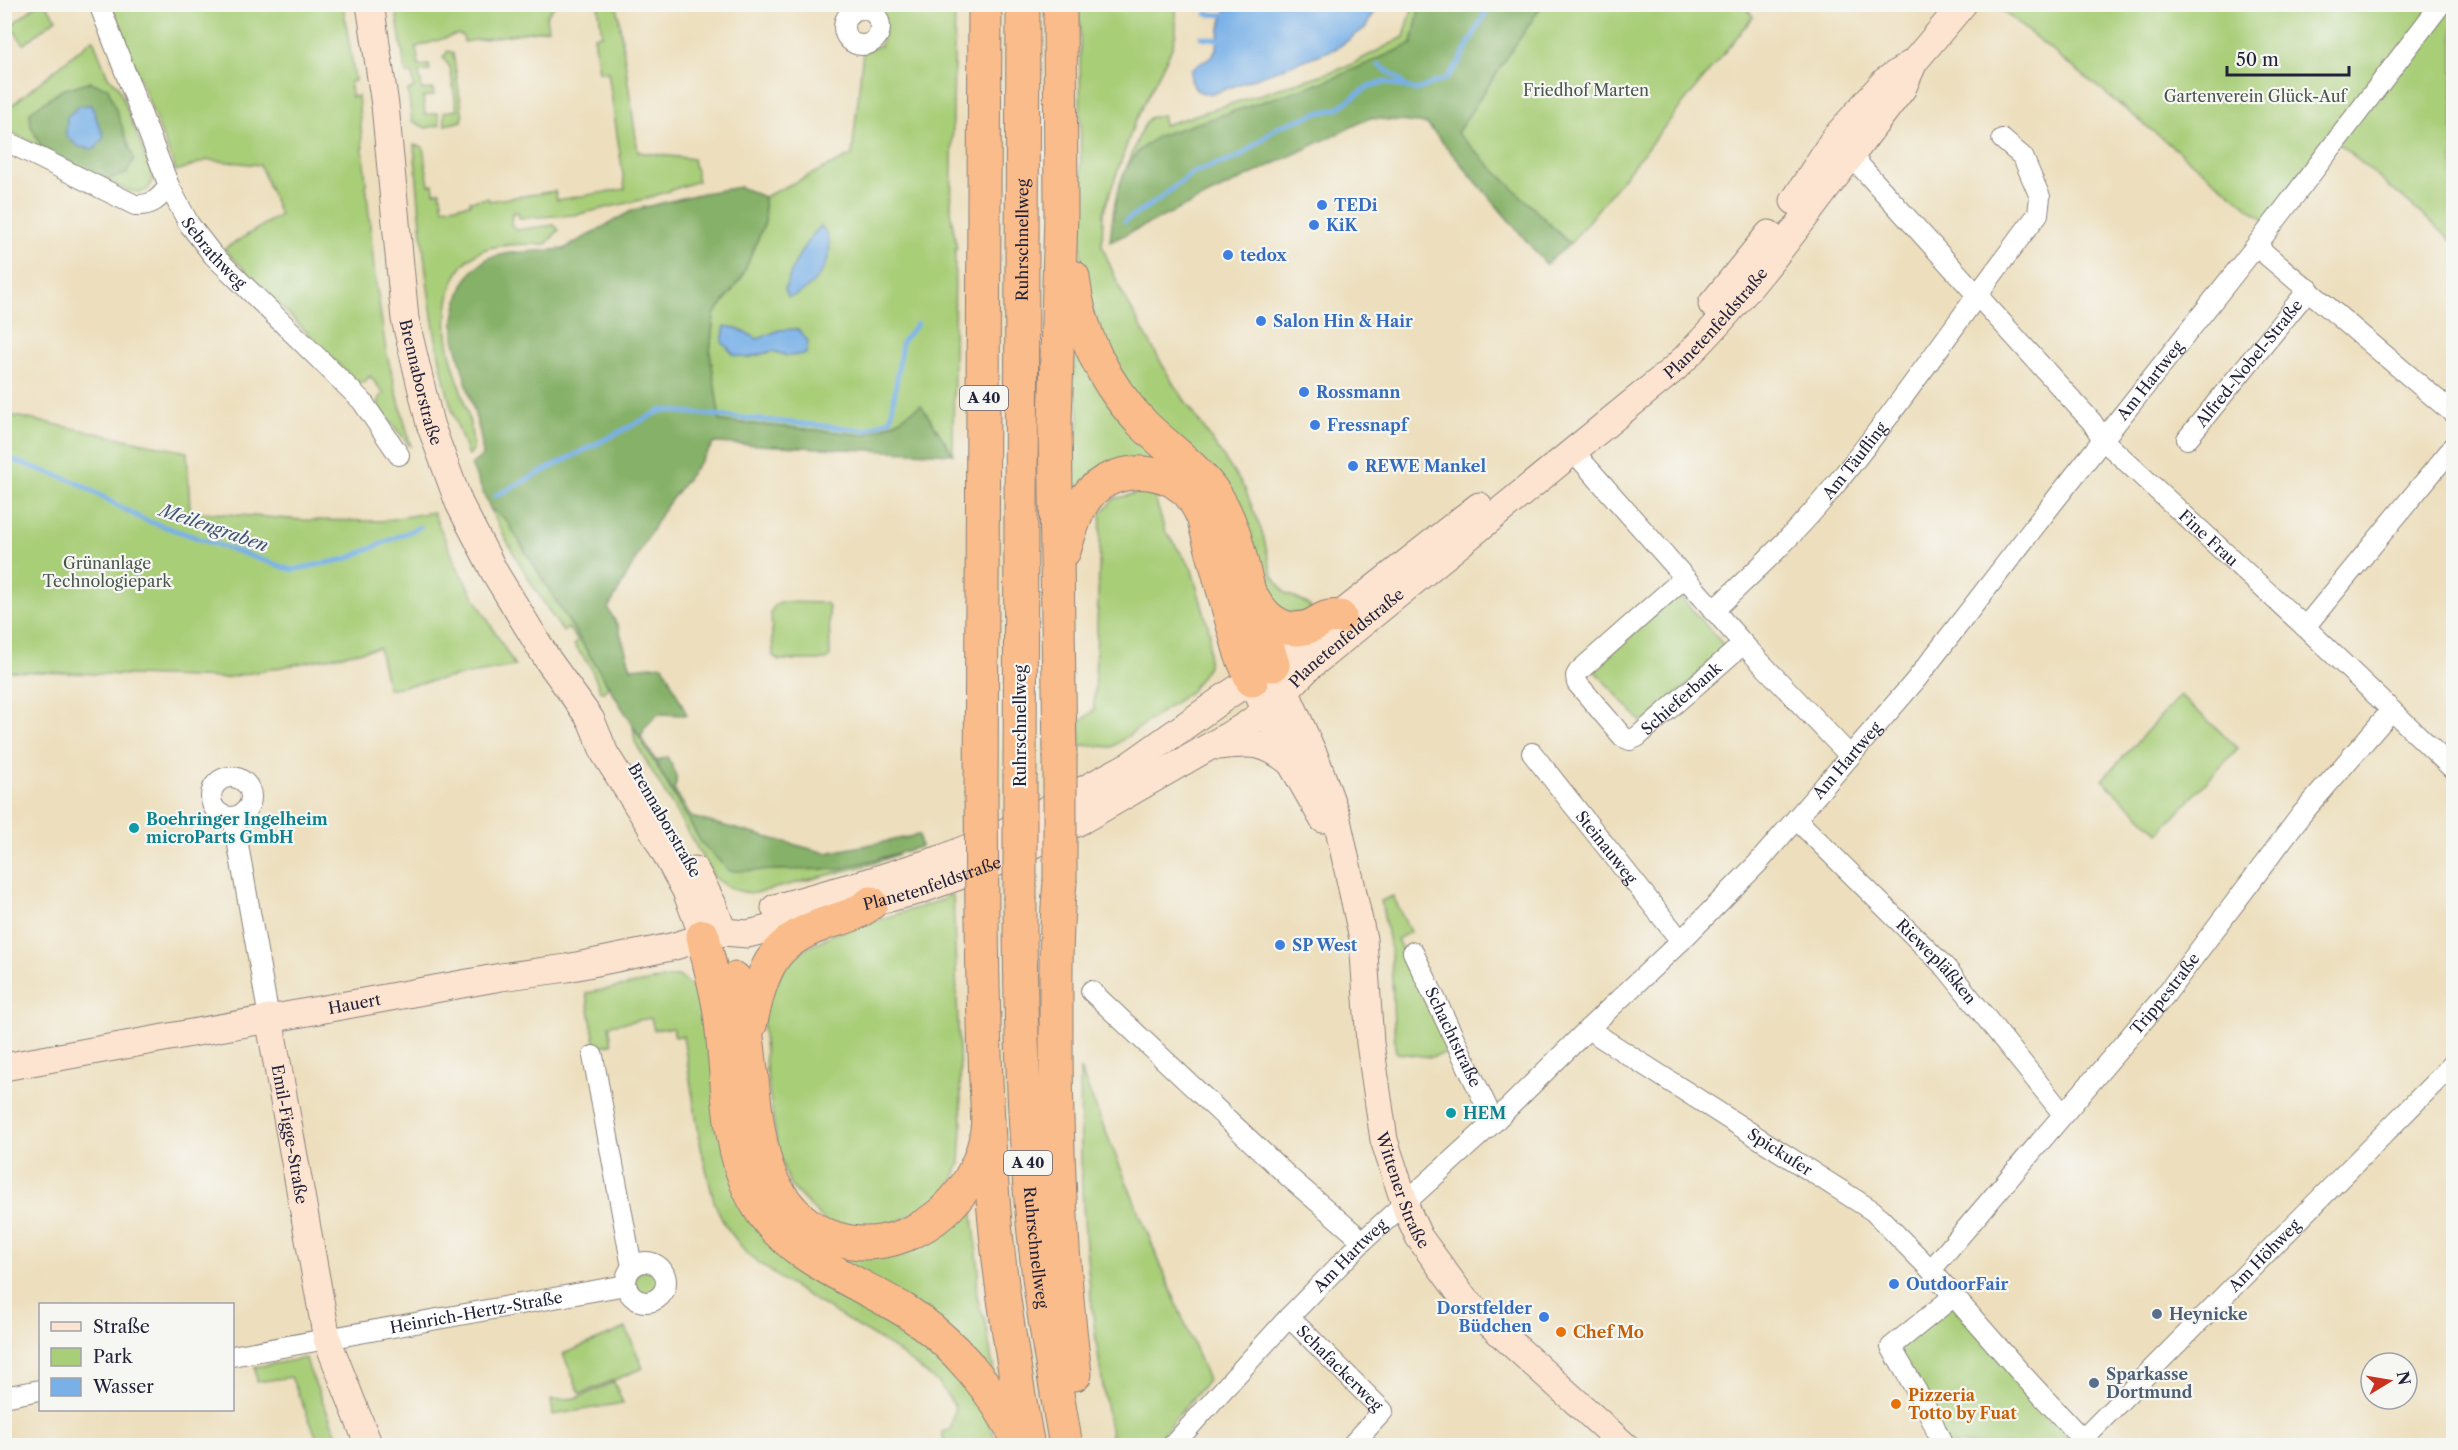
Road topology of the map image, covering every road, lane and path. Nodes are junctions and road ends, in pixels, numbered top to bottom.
1 (99, 4) edge
2 (370, 4) edge
3 (986, 4) edge
4 (1023, 4) edge
5 (1060, 4) edge
6 (1963, 4) edge
7 (2441, 4) edge
8 (2002, 139) dead end
9 (4, 140) edge
10 (1843, 146) junction
11 (169, 186) junction
12 (1061, 213) junction
13 (2256, 246) junction
14 (2309, 289) junction
15 (1976, 294) junction
16 (2454, 414) edge
17 (2187, 439) dead end
18 (2103, 441) junction
19 (2454, 446) edge
20 (1574, 452) junction
21 (399, 455) dead end
22 (1684, 578) junction
23 (1058, 579) junction
24 (1249, 591) junction
25 (1713, 611) junction
26 (1340, 616) junction
27 (2306, 627) junction
28 (1743, 644) junction
29 (1269, 687) junction
30 (2391, 711) junction
31 (1208, 747) junction
32 (1532, 753) dead end
33 (1850, 756) junction
34 (1292, 763) junction
35 (2453, 767) edge
36 (233, 817) dead end
37 (1796, 819) junction
38 (1343, 854) junction
39 (871, 903) junction
40 (713, 934) junction
41 (1681, 941) junction
42 (1413, 952) dead end
43 (1091, 991) dead end
44 (269, 1018) junction
45 (1588, 1029) junction
46 (747, 1035) junction
47 (593, 1056) dead end
48 (2454, 1063) edge
49 (4, 1067) edge
50 (2063, 1114) junction
51 (988, 1121) junction
52 (1494, 1122) junction
53 (1404, 1204) junction
54 (1363, 1241) junction
55 (1931, 1270) junction
56 (1954, 1296) junction
57 (1289, 1317) junction
58 (327, 1339) junction
59 (234, 1356) edge
60 (39, 1390) edge
61 (4, 1397) edge
62 (1064, 1434) edge
63 (2079, 1442) edge
64 (369, 1446) edge
65 (1021, 1446) edge
66 (1028, 1446) edge
67 (1172, 1446) edge
68 (1351, 1446) edge
69 (1625, 1446) edge
70 (1943, 1446) edge

1 - 11 street, Sebrathweg
2 - 40 main road, Brennaborstraße
3 - 51 highway, A 40, bridge
4 - 62 highway, Ruhrschnellweg / A 40, bridge
5 - 12 highway
6 - 10 main road, Planetenfeldstraße
7 - 13 street, Am Hartweg
8 - 15 street
9 - 11 street
10 - 15 street, Fine Frau
10 - 20 main road, Planetenfeldstraße
10 - 26 main road, Planetenfeldstraße
11 - 21 street, Sebrathweg
12 - 23 highway
12 - 24 highway
13 - 14 street, Alfred-Nobel-Straße
13 - 18 street, Am Hartweg
14 - 16 street, Alfred-Nobel-Straße
14 - 17 street, Alfred-Nobel-Straße
15 - 18 street, Fine Frau
15 - 25 street, Am Täufling
18 - 27 street, Fine Frau
18 - 33 street, Am Hartweg
19 - 27 street
20 - 22 street
20 - 29 main road, Planetenfeldstraße
22 - 25 street
22 - 28 street, Schieferbank
23 - 29 highway
23 - 62 highway, bridge
24 - 26 highway
24 - 29 highway
25 - 28 street
26 - 29 main road, Planetenfeldstraße
27 - 30 street, Fine Frau
28 - 33 street
29 - 31 main road, Planetenfeldstraße
29 - 34 main road, Wittener Straße
29 - 38 main road, Wittener Straße
29 - 40 main road, Planetenfeldstraße
30 - 35 street, Fine Frau
30 - 50 street, Trippestraße
31 - 34 main road
31 - 39 main road, Planetenfeldstraße
32 - 41 street, Steinauweg
33 - 37 street, Am Hartweg
34 - 38 main road, Wittener Straße
36 - 44 street, Emil-Figge-Straße
37 - 41 street, Am Hartweg
37 - 50 street, Riewepläßken
38 - 53 main road, Wittener Straße
39 - 40 main road, Planetenfeldstraße
39 - 46 highway
40 - 44 main road, Hauert
40 - 46 highway
40 - 65 highway
41 - 45 street, Am Hartweg
42 - 52 street, Schachtstraße
43 - 54 street
44 - 49 main road, Hauert
44 - 58 main road, Emil-Figge-Straße
45 - 52 street, Am Hartweg
45 - 55 street, Spickufer
46 - 51 highway
47 - 58 street, Heinrich-Hertz-Straße
48 - 63 street, Am Höhweg
50 - 55 street, Trippestraße
51 - 66 highway, A 40
52 - 53 street, Am Hartweg
53 - 54 street, Am Hartweg
53 - 69 main road, Wittener Straße
54 - 57 street, Am Hartweg
55 - 56 street, Spickufer
56 - 63 street, Spickufer
56 - 70 street
57 - 67 street, Am Hartweg
57 - 68 street, Schafackerweg
58 - 59 street, Heinrich-Hertz-Straße
58 - 64 main road, Emil-Figge-Straße
60 - 61 street

